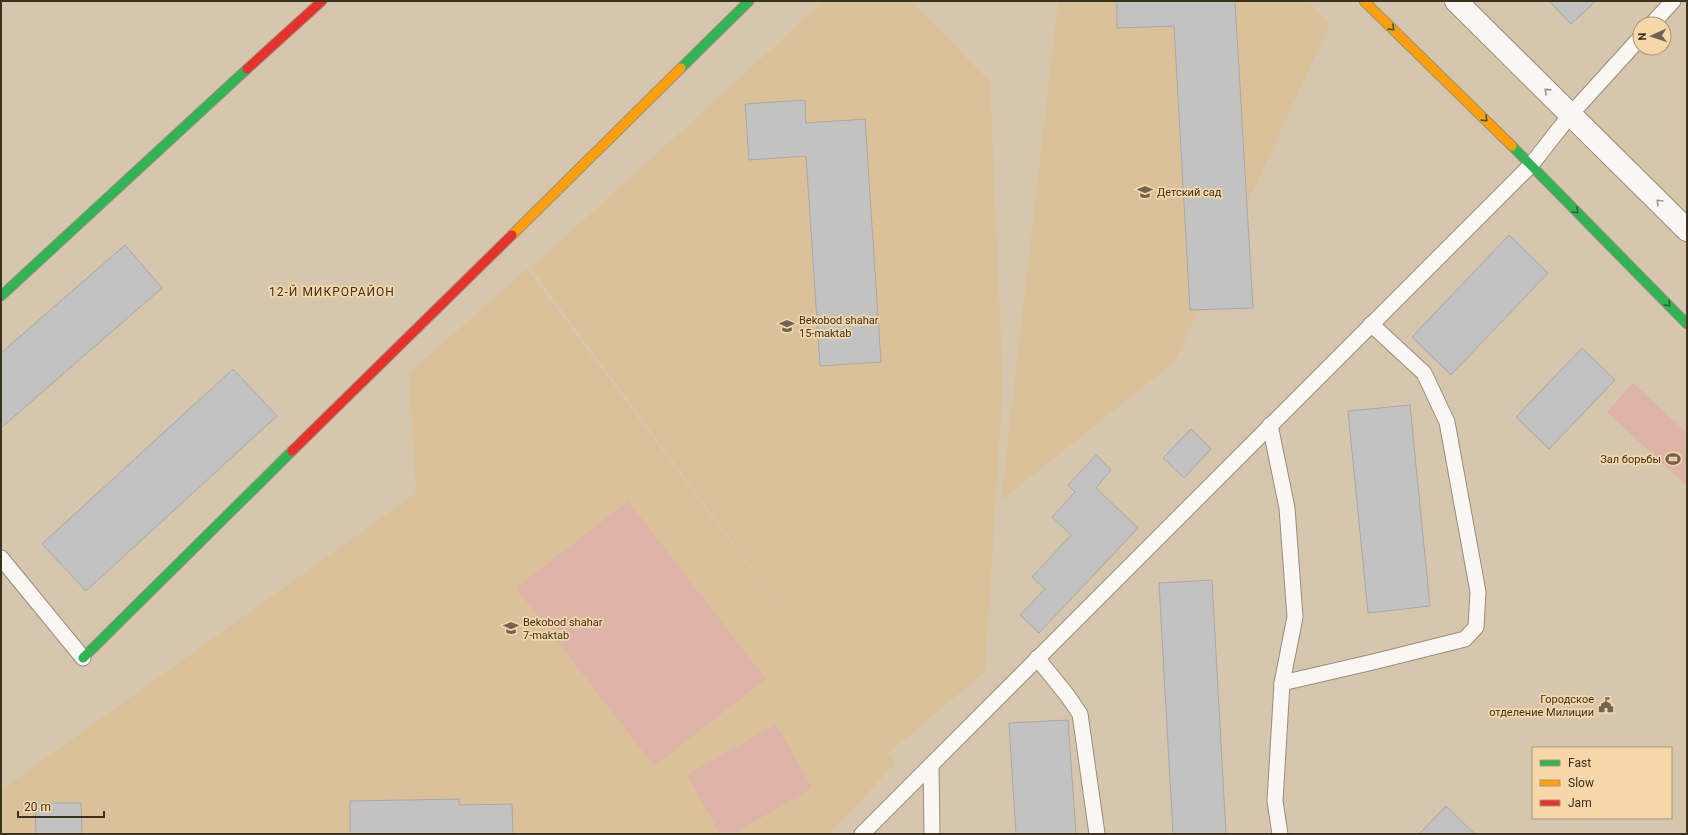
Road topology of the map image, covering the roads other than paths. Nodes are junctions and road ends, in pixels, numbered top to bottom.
1 (322, 1) edge
2 (749, 1) edge
3 (1364, 1) edge
4 (1456, 1) edge
5 (1673, 1) edge
6 (1659, 16) edge
7 (1632, 47) edge
8 (1571, 114) junction
9 (1531, 165) junction
10 (1687, 230) edge
11 (1, 296) edge
12 (1371, 324) junction
13 (1687, 324) edge
14 (1270, 425) junction
15 (1, 558) edge
16 (83, 658) joint
17 (1037, 658) junction
18 (1282, 683) junction
19 (931, 765) junction
20 (862, 834) edge
21 (932, 834) edge
22 (1097, 834) edge
23 (1280, 834) edge

1 - 11 street
2 - 16 street
3 -> 9 street
8 -> 4 street
5 - 6 lane
7 - 8 lane
8 - 9 lane
10 -> 8 street
9 - 12 lane
9 -> 13 street
12 - 14 lane
12 - 18 lane
14 - 17 lane
14 - 18 lane
15 - 16 lane
17 - 19 lane
17 - 22 lane
18 - 23 lane
19 - 20 lane
19 - 21 lane

